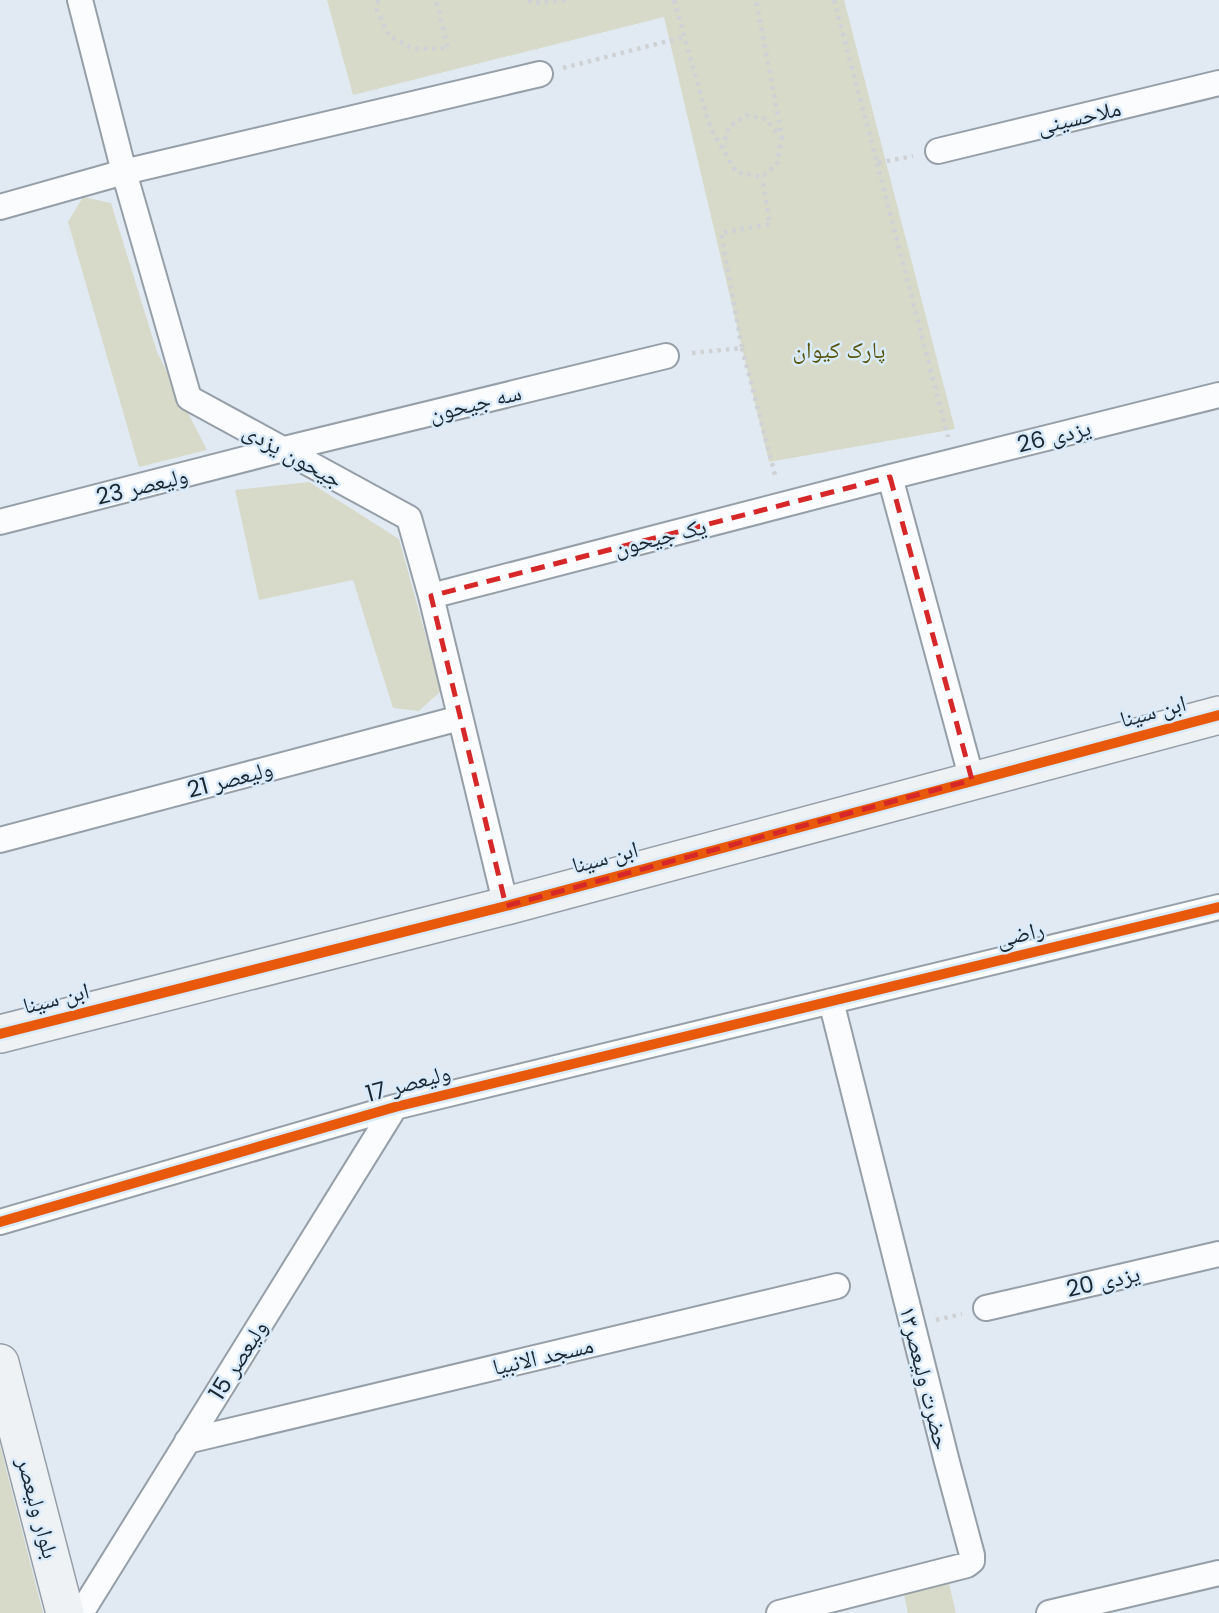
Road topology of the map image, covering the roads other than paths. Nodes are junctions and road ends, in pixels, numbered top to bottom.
1 (80, 0) edge
2 (541, 74) road end
3 (1219, 83) edge
4 (938, 151) road end
5 (124, 172) junction
6 (0, 207) edge
7 (666, 356) road end
8 (1219, 395) edge
9 (284, 449) junction
10 (890, 477) junction
11 (0, 522) edge
12 (431, 596) junction
13 (1219, 715) edge
14 (460, 718) junction
15 (972, 780) junction
16 (0, 841) edge
17 (506, 906) junction
18 (1219, 907) edge
19 (831, 1001) junction
20 (0, 1034) edge
21 (395, 1107) junction
22 (0, 1222) edge
23 (1219, 1254) edge
24 (837, 1286) dead end
25 (986, 1308) road end
26 (0, 1363) edge
27 (187, 1441) junction
28 (1219, 1573) edge
29 (65, 1613) edge
30 (80, 1613) edge
31 (779, 1613) edge
32 (1049, 1613) edge

1 - 5 street, جیحون یزدی
2 - 5 street
3 - 4 street, ملاحسینی
5 - 6 street
5 - 9 street, جیحون یزدی
7 - 9 street, سه جیحون
8 - 10 street, یزدی 26
9 - 11 street, ولیعصر 23
9 - 12 street, جیحون یزدی
10 - 12 street, یک جیحون
10 - 15 street
12 - 14 street, جیحون یزدی
13 - 15 street, ابن سینا
14 - 16 street, ولیعصر 21
14 - 17 street, جیحون یزدی
15 - 17 street, ابن سینا
17 - 20 street, ابن سینا
18 - 19 street, راضی
19 - 21 street, ولیعصر 17
19 - 31 street, حضرت ولیعصر۱۳
21 - 22 street, ولیعصر 17
21 - 27 street, ولیعصر 15
23 - 25 street, یزدی 20
24 - 27 street, مسجد الانبیا
26 - 29 street, بلوار ولیعصر
27 - 30 street, ولیعصر 15
28 - 32 street

